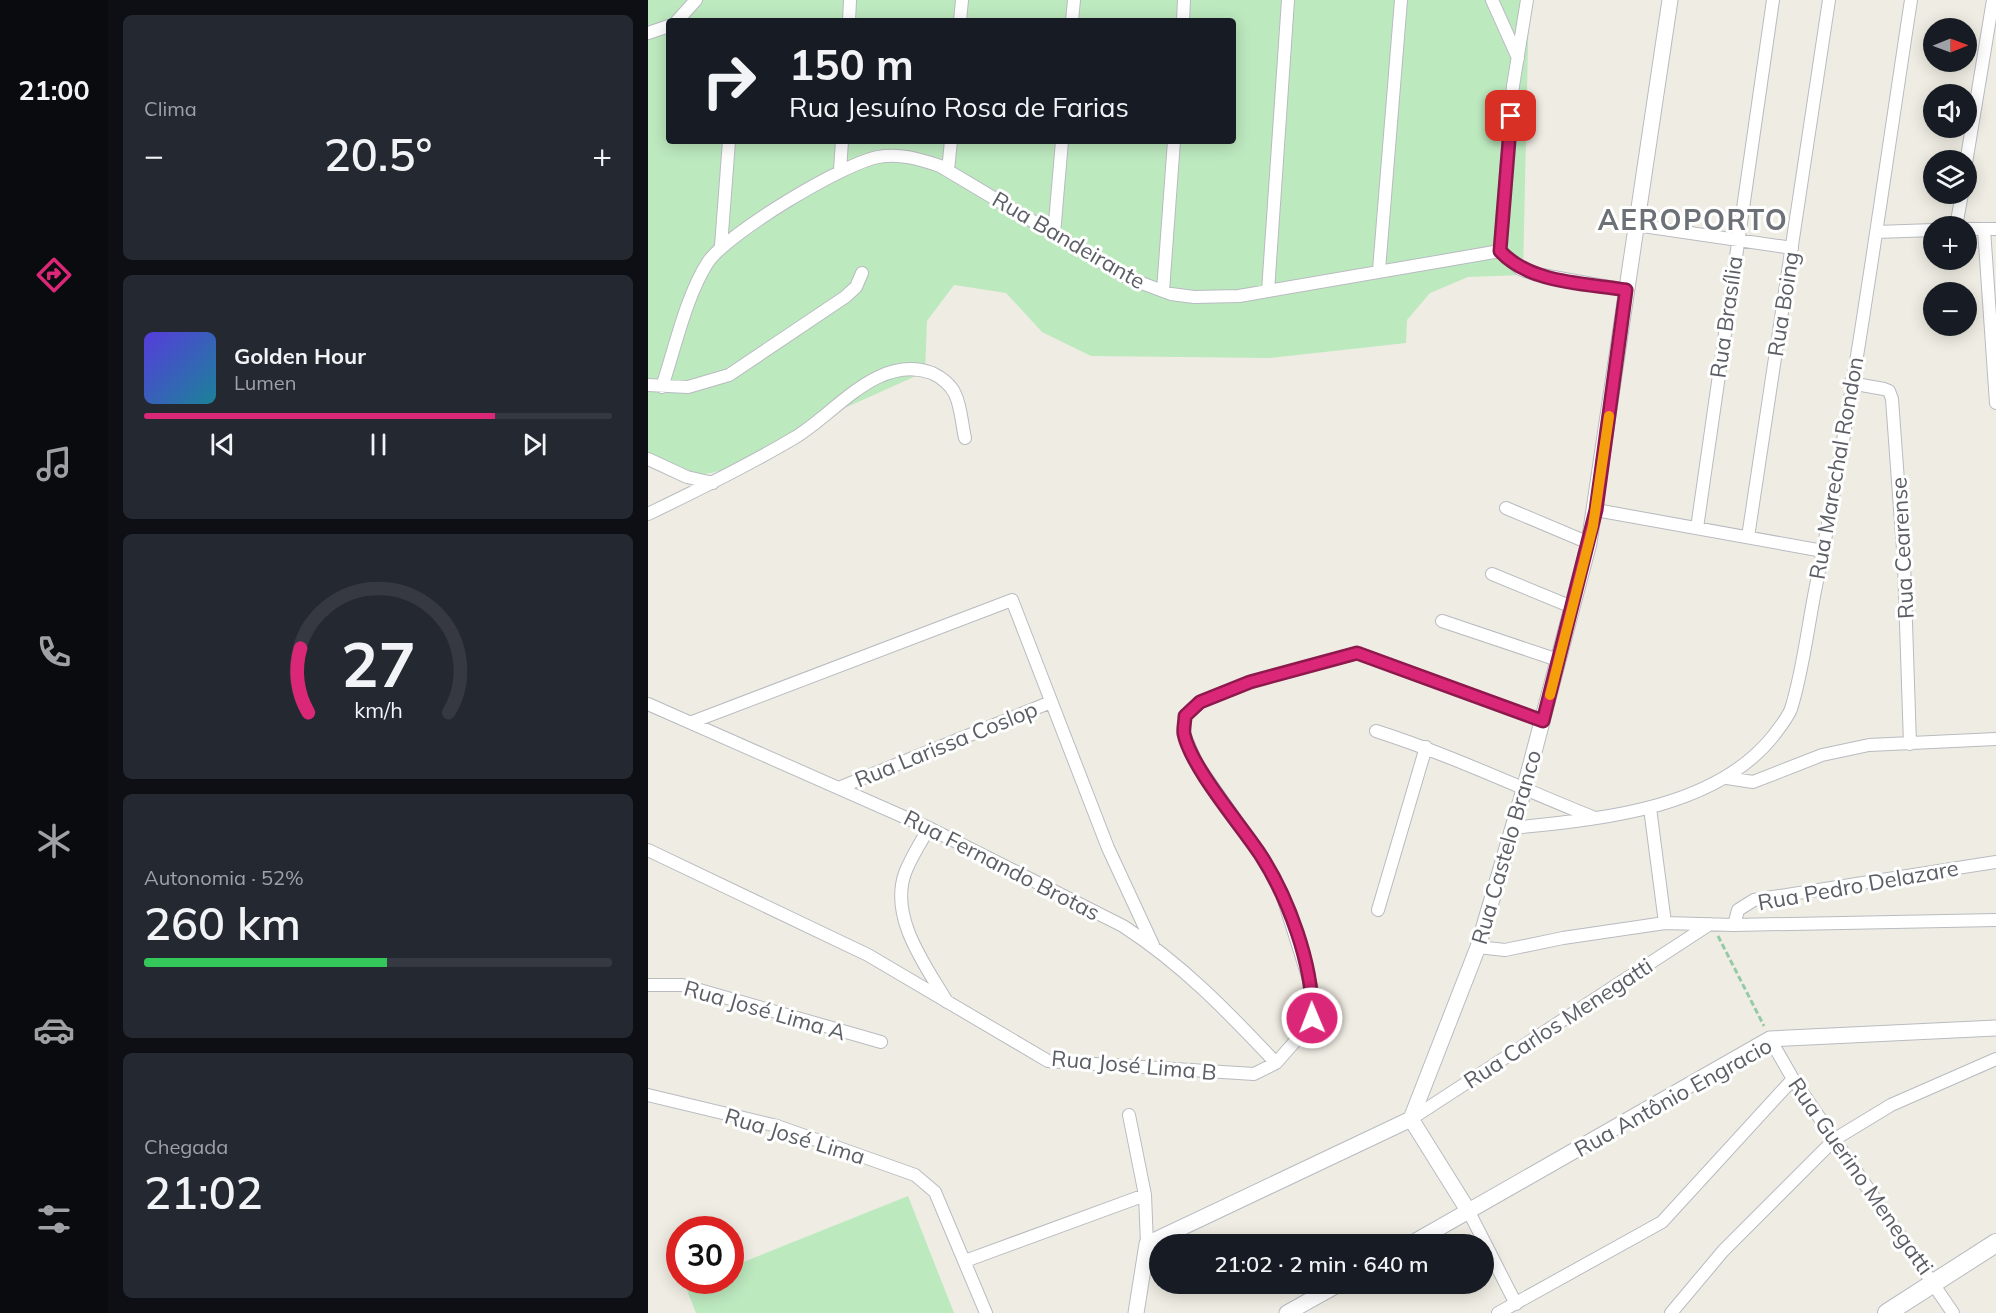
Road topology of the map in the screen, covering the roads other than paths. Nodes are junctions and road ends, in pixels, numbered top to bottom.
1 (696, 0) edge
2 (850, 0) edge
3 (962, 0) edge
4 (1074, 0) edge
5 (1184, 0) edge
6 (1288, 0) edge
7 (1401, 0) edge
8 (1492, 0) edge
9 (1527, 0) edge
10 (1670, 0) edge
11 (1773, 0) edge
12 (1829, 0) edge
13 (1911, 0) edge
14 (1993, 0) edge
15 (685, 18) edge
16 (849, 18) edge
17 (960, 18) edge
18 (1072, 18) edge
19 (1183, 18) edge
20 (666, 27) edge
21 (651, 34) edge
22 (1518, 58) junction
23 (729, 144) edge
24 (842, 144) edge
25 (951, 144) edge
26 (1062, 144) edge
27 (1174, 144) edge
28 (1968, 150) edge
29 (840, 170) junction
30 (948, 170) junction
31 (1636, 225) junction
32 (1990, 229) edge
33 (1923, 230) edge
34 (1876, 232) junction
35 (1054, 234) junction
36 (1737, 239) junction
37 (721, 246) junction
38 (1792, 248) junction
39 (1500, 251) junction
40 (1379, 270) junction
41 (862, 273) dead end
42 (1626, 290) junction
43 (1163, 291) junction
44 (1268, 291) junction
45 (1851, 383) junction
46 (648, 385) edge
47 (662, 387) junction
48 (1996, 403) edge
49 (964, 438) dead end
50 (648, 459) edge
51 (713, 483) junction
52 (1506, 508) dead end
53 (1596, 510) junction
54 (648, 514) edge
55 (1697, 528) junction
56 (1748, 537) junction
57 (1589, 543) junction
58 (1823, 551) junction
59 (1492, 574) dead end
60 (1572, 607) junction
61 (1442, 621) dead end
62 (1558, 660) junction
63 (1051, 702) junction
64 (648, 704) edge
65 (1543, 721) junction
66 (692, 722) junction
67 (1376, 731) dead end
68 (1996, 739) edge
69 (1910, 744) junction
70 (1426, 747) junction
71 (1726, 778) junction
72 (841, 787) junction
73 (1524, 790) junction
74 (1650, 808) junction
75 (1599, 819) junction
76 (929, 828) junction
77 (1512, 828) junction
78 (648, 850) edge
79 (1996, 862) edge
80 (1378, 910) dead end
81 (1996, 920) edge
82 (1665, 923) junction
83 (1712, 924) junction
84 (1734, 925) junction
85 (1153, 945) junction
86 (1478, 947) junction
87 (648, 984) edge
88 (948, 1003) junction
89 (1996, 1028) edge
90 (1770, 1039) junction
91 (881, 1042) dead end
92 (1996, 1059) edge
93 (1276, 1063) junction
94 (1793, 1079) junction
95 (648, 1095) edge
96 (1128, 1115) dead end
97 (1411, 1119) junction
98 (1834, 1139) junction
99 (1145, 1195) junction
100 (1469, 1212) junction
101 (1429, 1234) edge
102 (1996, 1243) edge
103 (1147, 1244) junction
104 (965, 1261) junction
105 (1935, 1283) junction
106 (1321, 1294) edge
107 (1516, 1304) junction
108 (986, 1313) edge
109 (1136, 1313) edge
110 (1287, 1313) edge
111 (1498, 1313) edge
112 (1671, 1313) edge
113 (1887, 1313) edge
114 (1953, 1313) edge

1 - 15 street
2 - 16 street
3 - 17 street
4 - 18 street
5 - 19 street
6 - 44 street
7 - 40 street
8 - 22 street
9 - 22 street
10 - 31 street, Rua Castelo Branco
11 - 36 street, Rua Brasília
12 - 38 street, Rua Boing
13 - 34 street, Rua Marechal Rondon
14 - 28 street
20 - 21 street
22 - 39 street
23 - 37 street
24 - 29 street
25 - 30 street
26 - 35 street
27 - 43 street
29 - 30 street, Rua Bandeirante
29 - 37 street, Rua Bandeirante
30 - 35 street, Rua Bandeirante
31 - 36 street
31 - 42 street, Rua Castelo Branco
32 - 48 street
33 - 34 street
34 - 45 street, Rua Marechal Rondon
35 - 43 street, Rua Bandeirante
36 - 38 street
36 - 55 street, Rua Brasília
37 - 47 street, Rua Bandeirante
38 - 56 street, Rua Boing
39 - 40 street, Rua Bandeirante
39 - 42 street
40 - 44 street, Rua Bandeirante
41 - 47 street
42 - 53 street, Rua Castelo Branco
43 - 44 street, Rua Bandeirante
45 - 58 street, Rua Marechal Rondon
45 - 69 street, Rua Cearense
46 - 47 street
49 - 51 street
50 - 51 street
51 - 54 street
52 - 57 street
53 - 55 street
53 - 57 street, Rua Castelo Branco
55 - 56 street
56 - 58 street
57 - 60 street, Rua Castelo Branco
58 - 71 street, Rua Marechal Rondon
59 - 60 street
60 - 62 street, Rua Castelo Branco
61 - 62 street
62 - 65 street, Rua Castelo Branco
63 - 66 street
63 - 72 street, Rua Larissa Coslop
63 - 85 street
64 - 66 street, Rua Fernando Brotas
65 - 73 street, Rua Castelo Branco
65 - 93 street, Rua José Lima B
66 - 72 street, Rua Fernando Brotas
67 - 70 street
68 - 69 street
69 - 71 street
70 - 73 street
70 - 80 street
71 - 74 street, Rua Marechal Rondon
72 - 76 street, Rua Fernando Brotas
73 - 75 street
73 - 77 street, Rua Castelo Branco
74 - 75 street, Rua Marechal Rondon
74 - 82 street
75 - 77 street, Rua Marechal Rondon
76 - 85 street, Rua Fernando Brotas
76 - 88 street
77 - 86 street, Rua Castelo Branco
78 - 88 street, Rua José Lima B
79 - 84 street, Rua Pedro Delazare
81 - 84 street
82 - 83 street
82 - 86 street
83 - 84 street
83 - 97 street, Rua Carlos Menegatti
85 - 93 street, Rua Fernando Brotas
86 - 97 street, Rua Castelo Branco
87 - 91 street, Rua José Lima A
88 - 93 street, Rua José Lima B
89 - 90 street, Rua Antônio Engracio
90 - 94 street, Rua Guerino Menegatti
90 - 100 street, Rua Antônio Engracio
92 - 98 street
94 - 98 street, Rua Guerino Menegatti
94 - 107 street
95 - 104 street, Rua José Lima
96 - 99 street
97 - 100 street
97 - 103 street, Rua Carlos Menegatti
98 - 105 street, Rua Guerino Menegatti
98 - 112 street
99 - 103 street
99 - 104 street
100 - 101 street, Rua Antônio Engracio
100 - 107 street
102 - 105 main road
103 - 109 street
104 - 108 street
105 - 113 main road
105 - 114 street, Rua Guerino Menegatti
106 - 110 street
107 - 111 street

